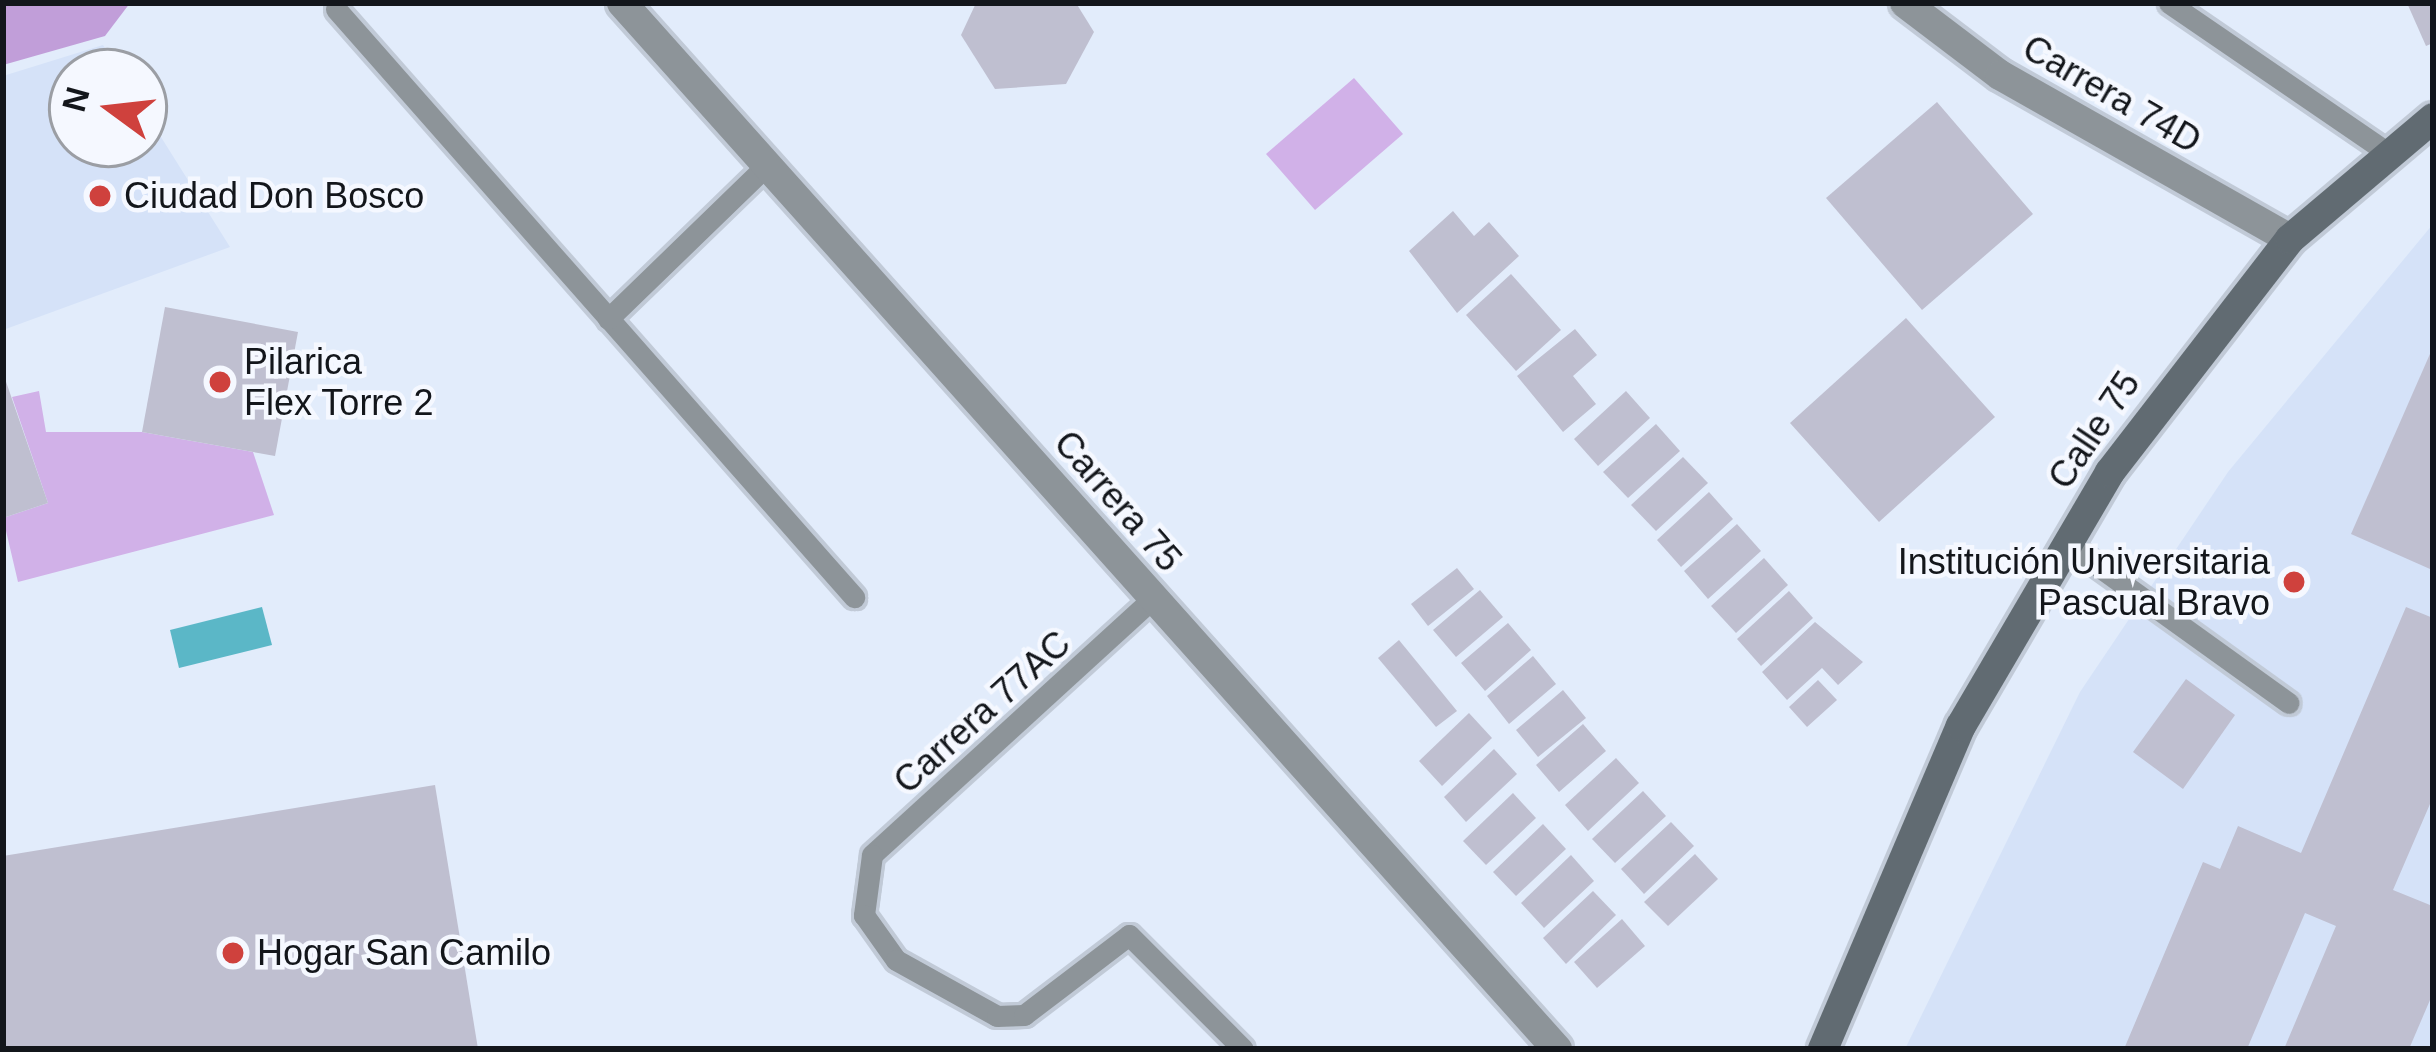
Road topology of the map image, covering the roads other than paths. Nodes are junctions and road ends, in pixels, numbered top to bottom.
1 (622, 3) edge
2 (1905, 3) edge
3 (2169, 3) edge
4 (336, 9) dead end
5 (2433, 118) edge
6 (2391, 155) junction
7 (766, 166) junction
8 (2290, 239) junction
9 (608, 319) junction
10 (2066, 543) junction
11 (854, 597) dead end
12 (1152, 599) junction
13 (2289, 703) dead end
14 (1244, 1049) edge
15 (1557, 1049) edge
16 (1823, 1049) edge

1 - 7 street, Carrera 75
2 - 8 street, Carrera 74D
3 - 6 lane
4 - 9 lane
5 - 6 street, Calle 75
6 - 8 street, Calle 75
7 - 9 lane
7 - 12 street, Carrera 75
8 - 10 street, Calle 75
9 - 11 lane
10 - 13 lane
10 - 16 street, Calle 75
12 - 14 lane, Carrera 77AC
12 - 15 street, Carrera 75

